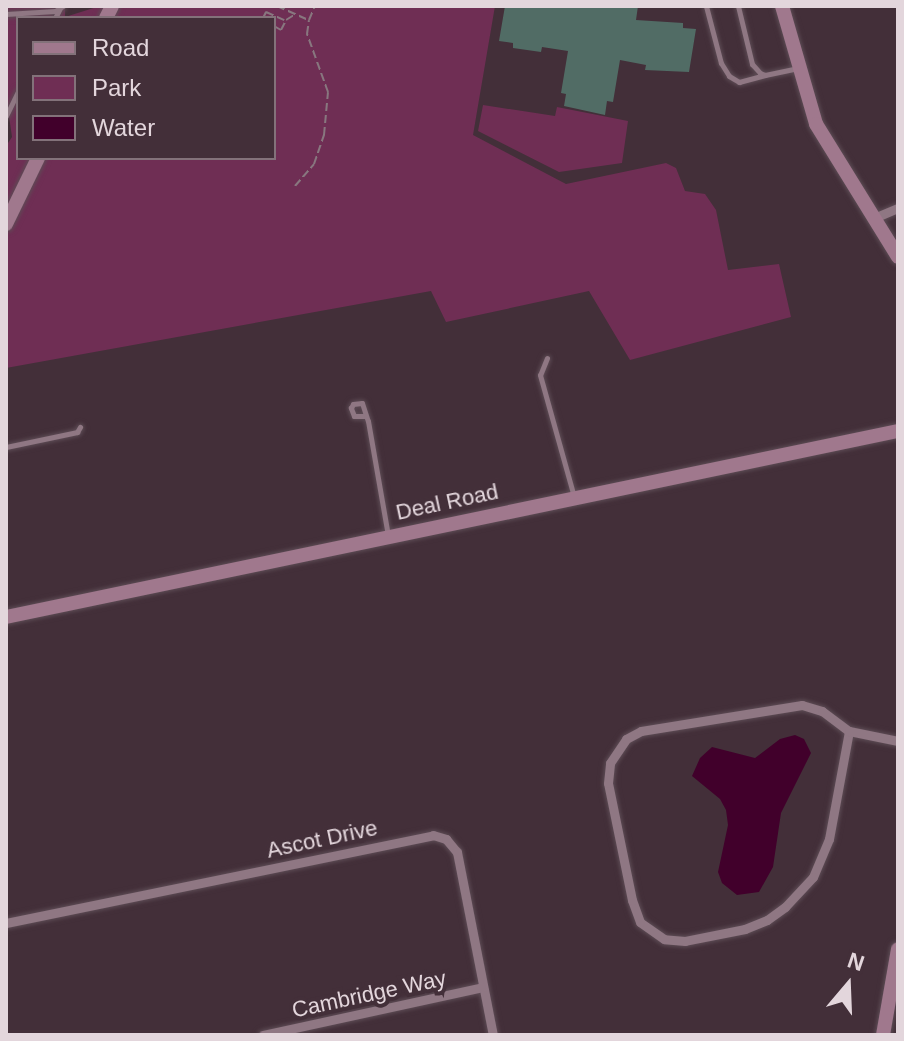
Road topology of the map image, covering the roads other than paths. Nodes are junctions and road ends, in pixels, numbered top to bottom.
1 (706, 6) edge
2 (738, 6) edge
3 (782, 6) edge
4 (62, 7) edge
5 (6, 14) edge
6 (799, 67) junction
7 (765, 75) junction
8 (16, 95) edge
9 (6, 116) edge
10 (37, 160) edge
11 (898, 208) edge
12 (874, 218) junction
13 (6, 224) edge
14 (898, 257) edge
15 (547, 358) dead end
16 (365, 416) dead end
17 (80, 427) dead end
18 (898, 431) edge
19 (6, 447) edge
20 (574, 498) junction
21 (388, 537) junction
22 (6, 617) edge
23 (849, 731) junction
24 (898, 741) edge
25 (6, 923) edge
26 (898, 949) edge
27 (483, 987) junction
28 (263, 1035) edge
29 (493, 1035) edge
30 (883, 1035) edge

1 - 7 lane
2 - 7 lane
3 - 6 street
4 - 5 lane
6 - 7 lane
6 - 12 street
8 - 9 lane
10 - 13 street
11 - 12 street
12 - 14 street
15 - 20 lane
16 - 21 lane
17 - 19 lane
18 - 20 street, Deal Road
20 - 21 street, Deal Road
21 - 22 street, Deal Road
23 - 23 street
23 - 24 street
25 - 27 street, Ascot Drive
26 - 30 street
27 - 28 street, Cambridge Way
27 - 29 street, Ascot Drive

